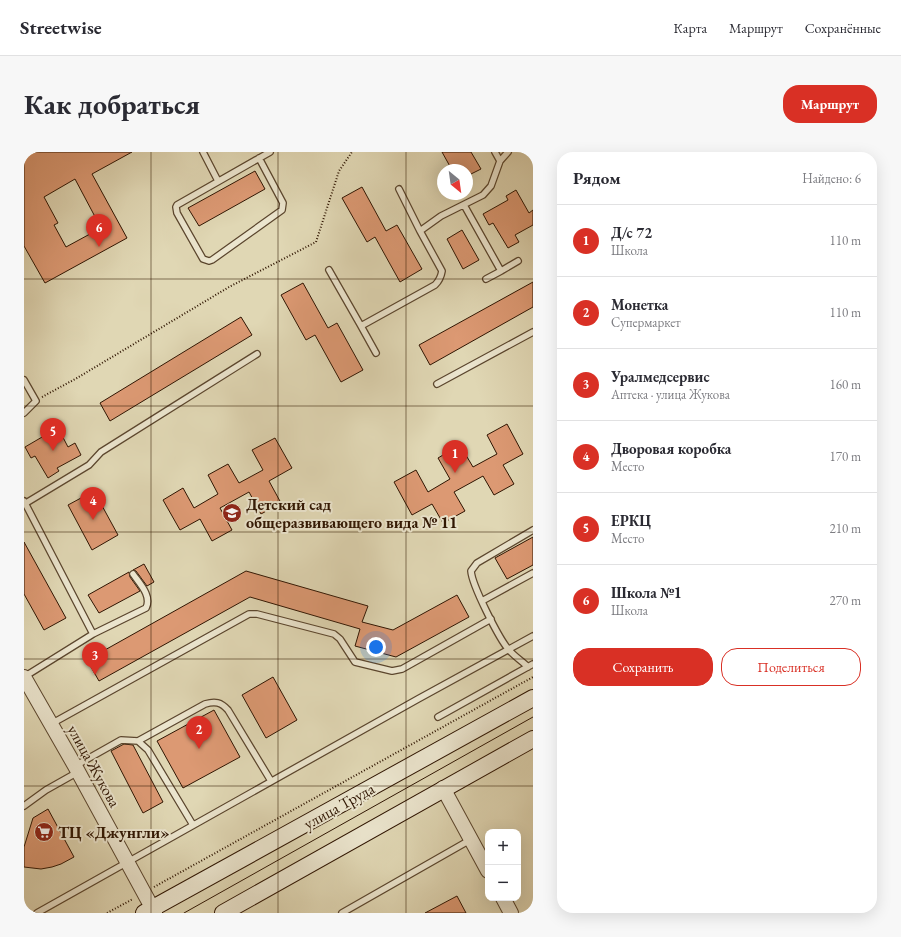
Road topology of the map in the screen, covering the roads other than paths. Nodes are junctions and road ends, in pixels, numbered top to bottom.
1 (203, 152) edge
2 (270, 152) edge
3 (495, 152) edge
4 (508, 152) edge
5 (259, 158) junction
6 (500, 161) junction
7 (218, 181) junction
8 (399, 189) dead end
9 (464, 205) junction
10 (420, 231) junction
11 (518, 261) dead end
12 (329, 270) dead end
13 (501, 271) junction
14 (486, 279) dead end
15 (361, 326) junction
16 (533, 332) edge
17 (376, 353) dead end
18 (257, 354) dead end
19 (24, 380) edge
20 (437, 384) dead end
21 (24, 413) edge
22 (25, 502) edge
23 (533, 530) edge
24 (533, 573) edge
25 (133, 574) dead end
26 (482, 601) junction
27 (491, 619) junction
28 (93, 634) junction
29 (533, 636) edge
30 (508, 649) junction
31 (530, 665) edge
32 (24, 677) edge
33 (533, 698) edge
34 (438, 717) dead end
35 (51, 724) junction
36 (533, 738) edge
37 (138, 741) junction
38 (76, 769) junction
39 (271, 781) junction
40 (443, 788) junction
41 (24, 806) edge
42 (192, 825) junction
43 (471, 840) junction
44 (127, 862) junction
45 (485, 866) edge
46 (505, 901) edge
47 (151, 912) edge
48 (36, 913) edge
49 (223, 913) edge
50 (342, 913) edge
51 (511, 913) edge

1 - 7 lane
2 - 5 lane
3 - 6 lane
4 - 6 lane
5 - 7 lane
5 - 7 lane
6 - 9 lane
8 - 10 lane
9 - 10 lane
9 - 13 lane
10 - 15 lane
11 - 13 lane
12 - 15 lane
13 - 14 lane
15 - 17 lane
16 - 20 lane
18 - 22 lane
19 - 21 lane
22 - 28 lane
23 - 26 lane
24 - 26 lane
25 - 28 lane
26 - 27 lane
27 - 30 lane
27 - 35 lane
28 - 32 lane
29 - 30 lane
30 - 31 lane
30 - 39 lane
31 - 34 lane
32 - 35 street, улица Жукова
33 - 47 main road, улица Труда
35 - 38 street, улица Жукова
36 - 40 main road
37 - 38 lane
37 - 39 lane
37 - 42 lane
38 - 41 lane
38 - 44 street, улица Жукова
39 - 42 lane
40 - 43 street
40 - 49 main road
42 - 44 lane
43 - 45 street
43 - 50 lane
44 - 47 street, улица Жукова
44 - 48 lane
46 - 51 street

